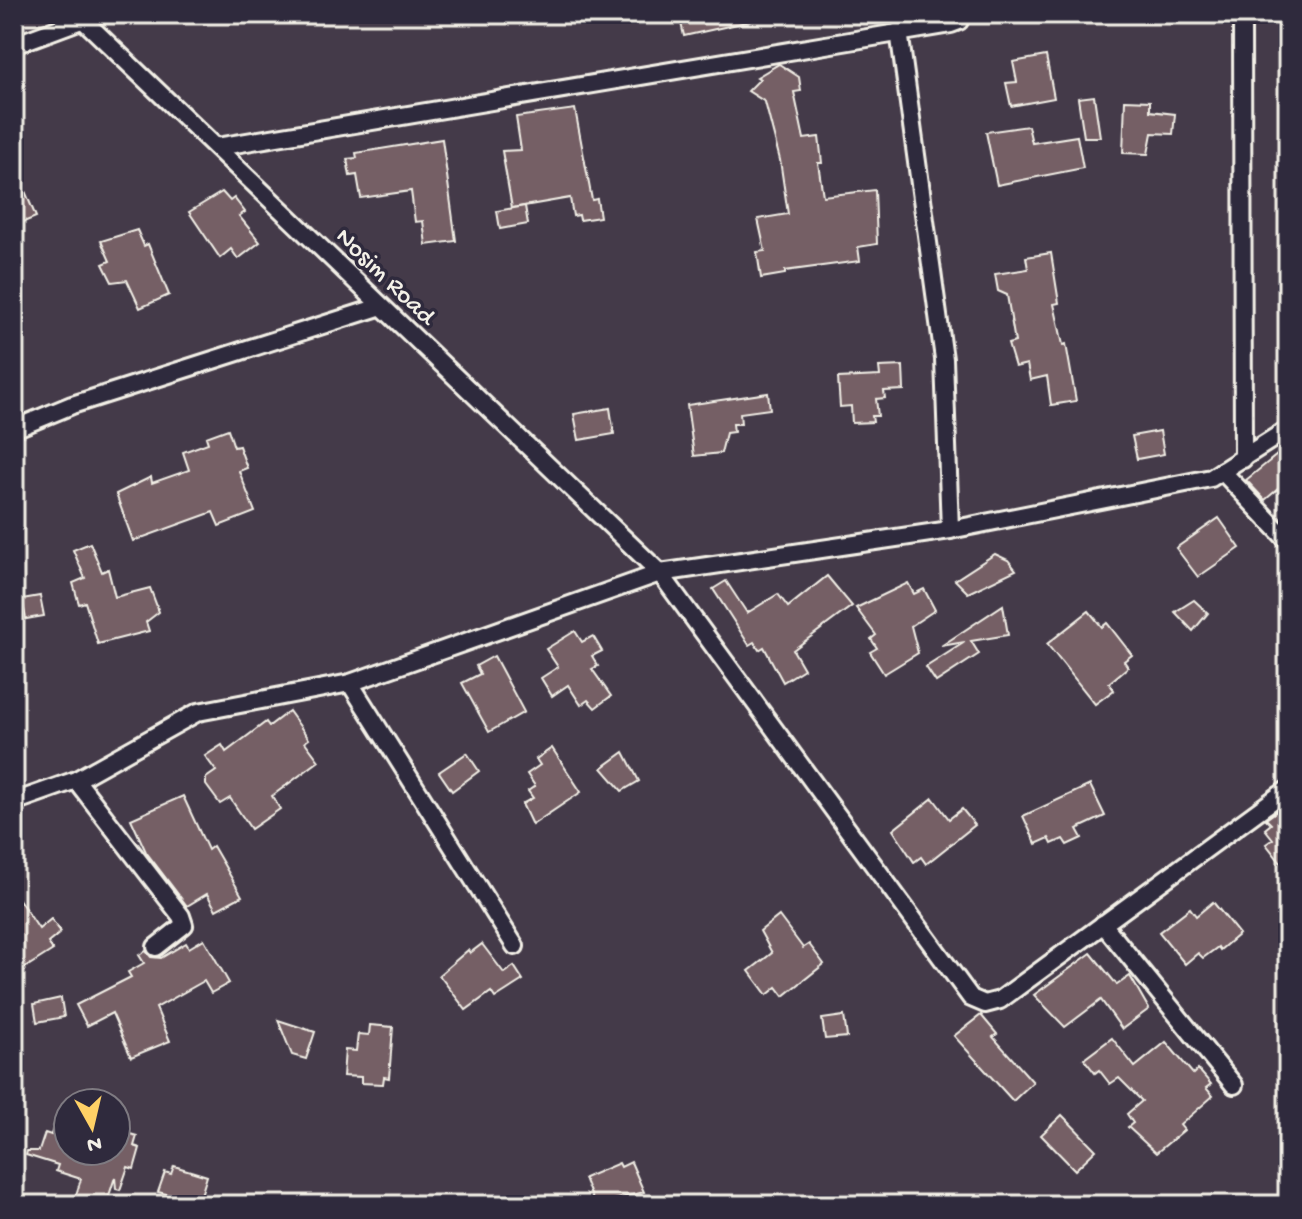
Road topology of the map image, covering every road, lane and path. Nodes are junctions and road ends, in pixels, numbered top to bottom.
1 (961, 14) edge
2 (1242, 14) edge
3 (82, 16) edge
4 (899, 31) junction
5 (14, 45) edge
6 (217, 147) junction
7 (379, 307) junction
8 (14, 429) edge
9 (1288, 429) edge
10 (1243, 459) junction
11 (1222, 471) junction
12 (950, 530) junction
13 (1288, 541) edge
14 (660, 573) junction
15 (350, 683) junction
16 (76, 780) junction
17 (1288, 789) edge
18 (14, 802) edge
19 (1103, 924) junction
20 (515, 946) dead end
21 (156, 947) dead end
22 (1234, 1085) dead end

1 - 4 street
2 - 10 street
3 - 5 street
3 - 6 street, Nosim Road
4 - 6 street
4 - 12 street
6 - 7 street, Nosim Road
7 - 8 street
7 - 14 street, Nosim Road
9 - 10 street
10 - 11 street
11 - 12 street
11 - 13 street
12 - 14 street
14 - 15 street
14 - 19 street, Nosim Road
15 - 16 street
15 - 20 street
16 - 18 street
16 - 21 street
17 - 19 street, Nosim Road
19 - 22 street

